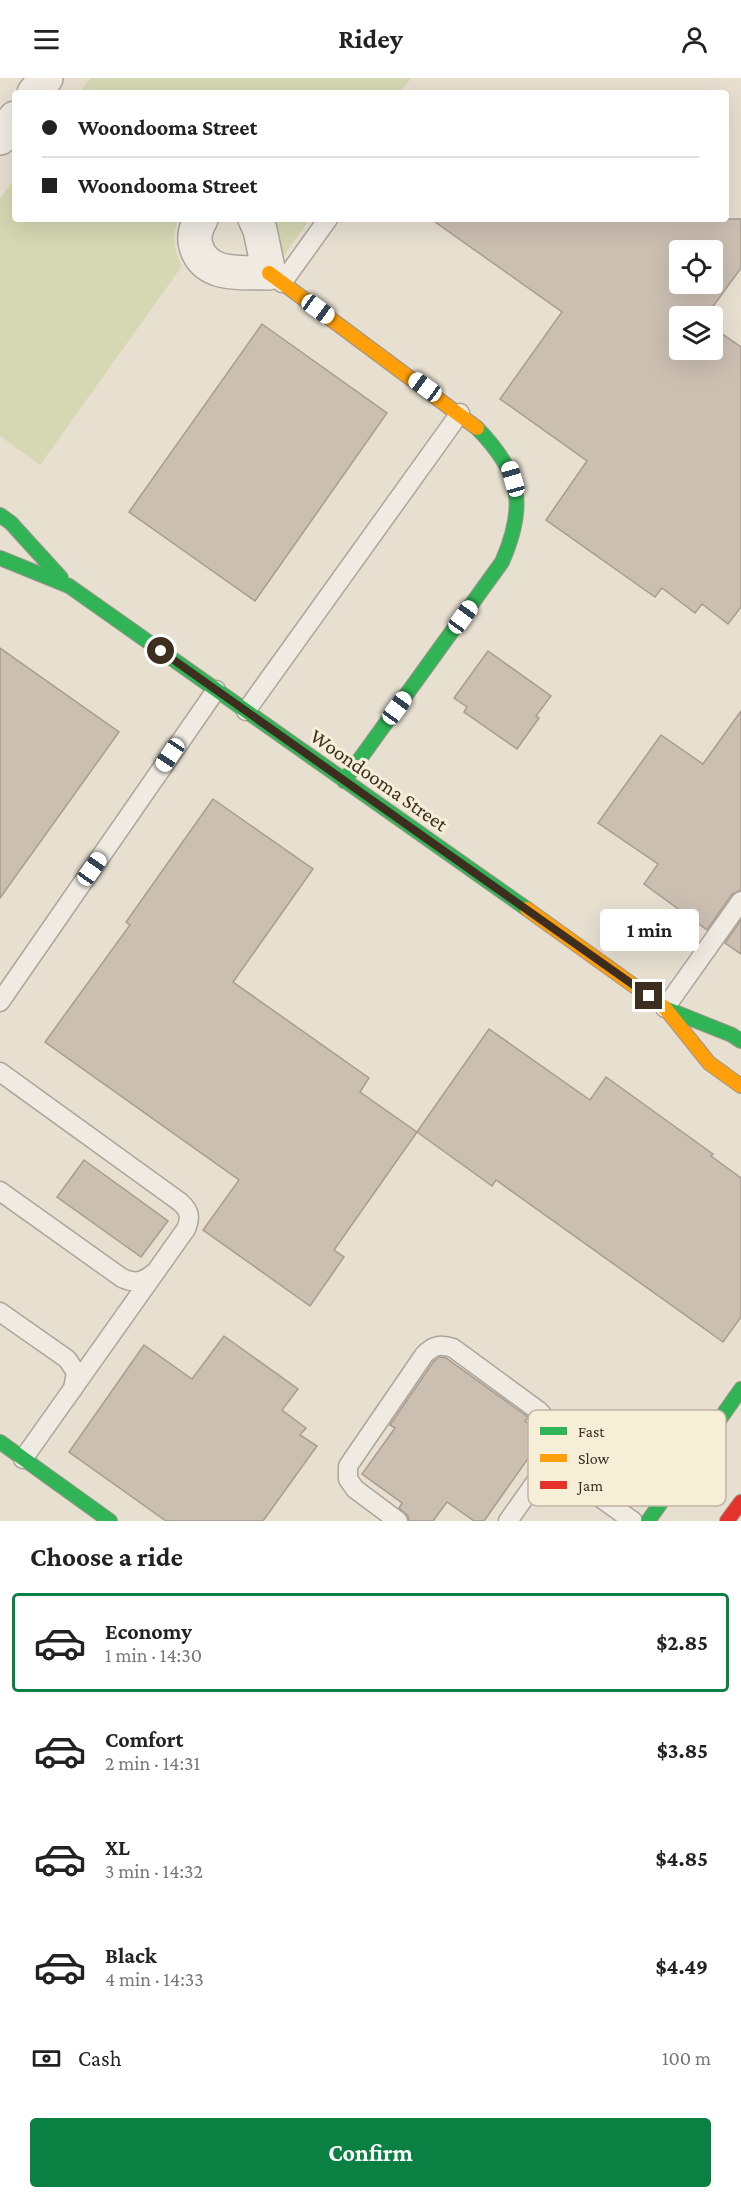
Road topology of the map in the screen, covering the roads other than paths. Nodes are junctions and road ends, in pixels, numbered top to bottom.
1 (46, 78) edge
2 (36, 90) edge
3 (12, 122) edge
4 (0, 138) edge
5 (199, 222) edge
6 (256, 222) edge
7 (325, 222) edge
8 (276, 278) junction
9 (460, 413) junction
10 (0, 515) edge
11 (0, 558) edge
12 (69, 586) junction
13 (216, 690) junction
14 (246, 711) junction
15 (344, 781) junction
16 (741, 901) edge
17 (0, 1002) edge
18 (665, 1008) junction
19 (741, 1041) edge
20 (0, 1072) edge
21 (741, 1086) edge
22 (0, 1191) edge
23 (155, 1272) junction
24 (0, 1312) edge
25 (73, 1389) junction
26 (741, 1389) edge
27 (538, 1410) edge
28 (726, 1410) edge
29 (0, 1442) edge
30 (23, 1459) junction
31 (528, 1493) edge
32 (741, 1502) edge
33 (612, 1506) edge
34 (659, 1506) edge
35 (110, 1521) edge
36 (398, 1521) edge
37 (508, 1521) edge
38 (633, 1521) edge
39 (648, 1521) edge
40 (728, 1521) edge

1 - 2 street
3 - 4 street
5 - 8 street
6 - 8 street
7 - 8 lane
8 - 9 street
9 - 14 lane
9 - 15 street
10 - 12 street, Woondooma Street
11 - 12 street, Woondooma Street
12 - 13 street, Woondooma Street
13 - 14 street, Woondooma Street
13 - 17 lane
14 - 15 street, Woondooma Street
15 - 18 street, Woondooma Street
16 - 18 lane
18 - 19 street, Woondooma Street
18 - 21 street, Woondooma Street
20 - 23 lane
22 - 23 lane
23 - 25 lane
24 - 25 lane
25 - 30 lane
26 - 28 street
27 - 36 lane
29 - 30 street
30 - 35 street
31 - 37 lane
32 - 40 street
33 - 38 lane
34 - 39 street

